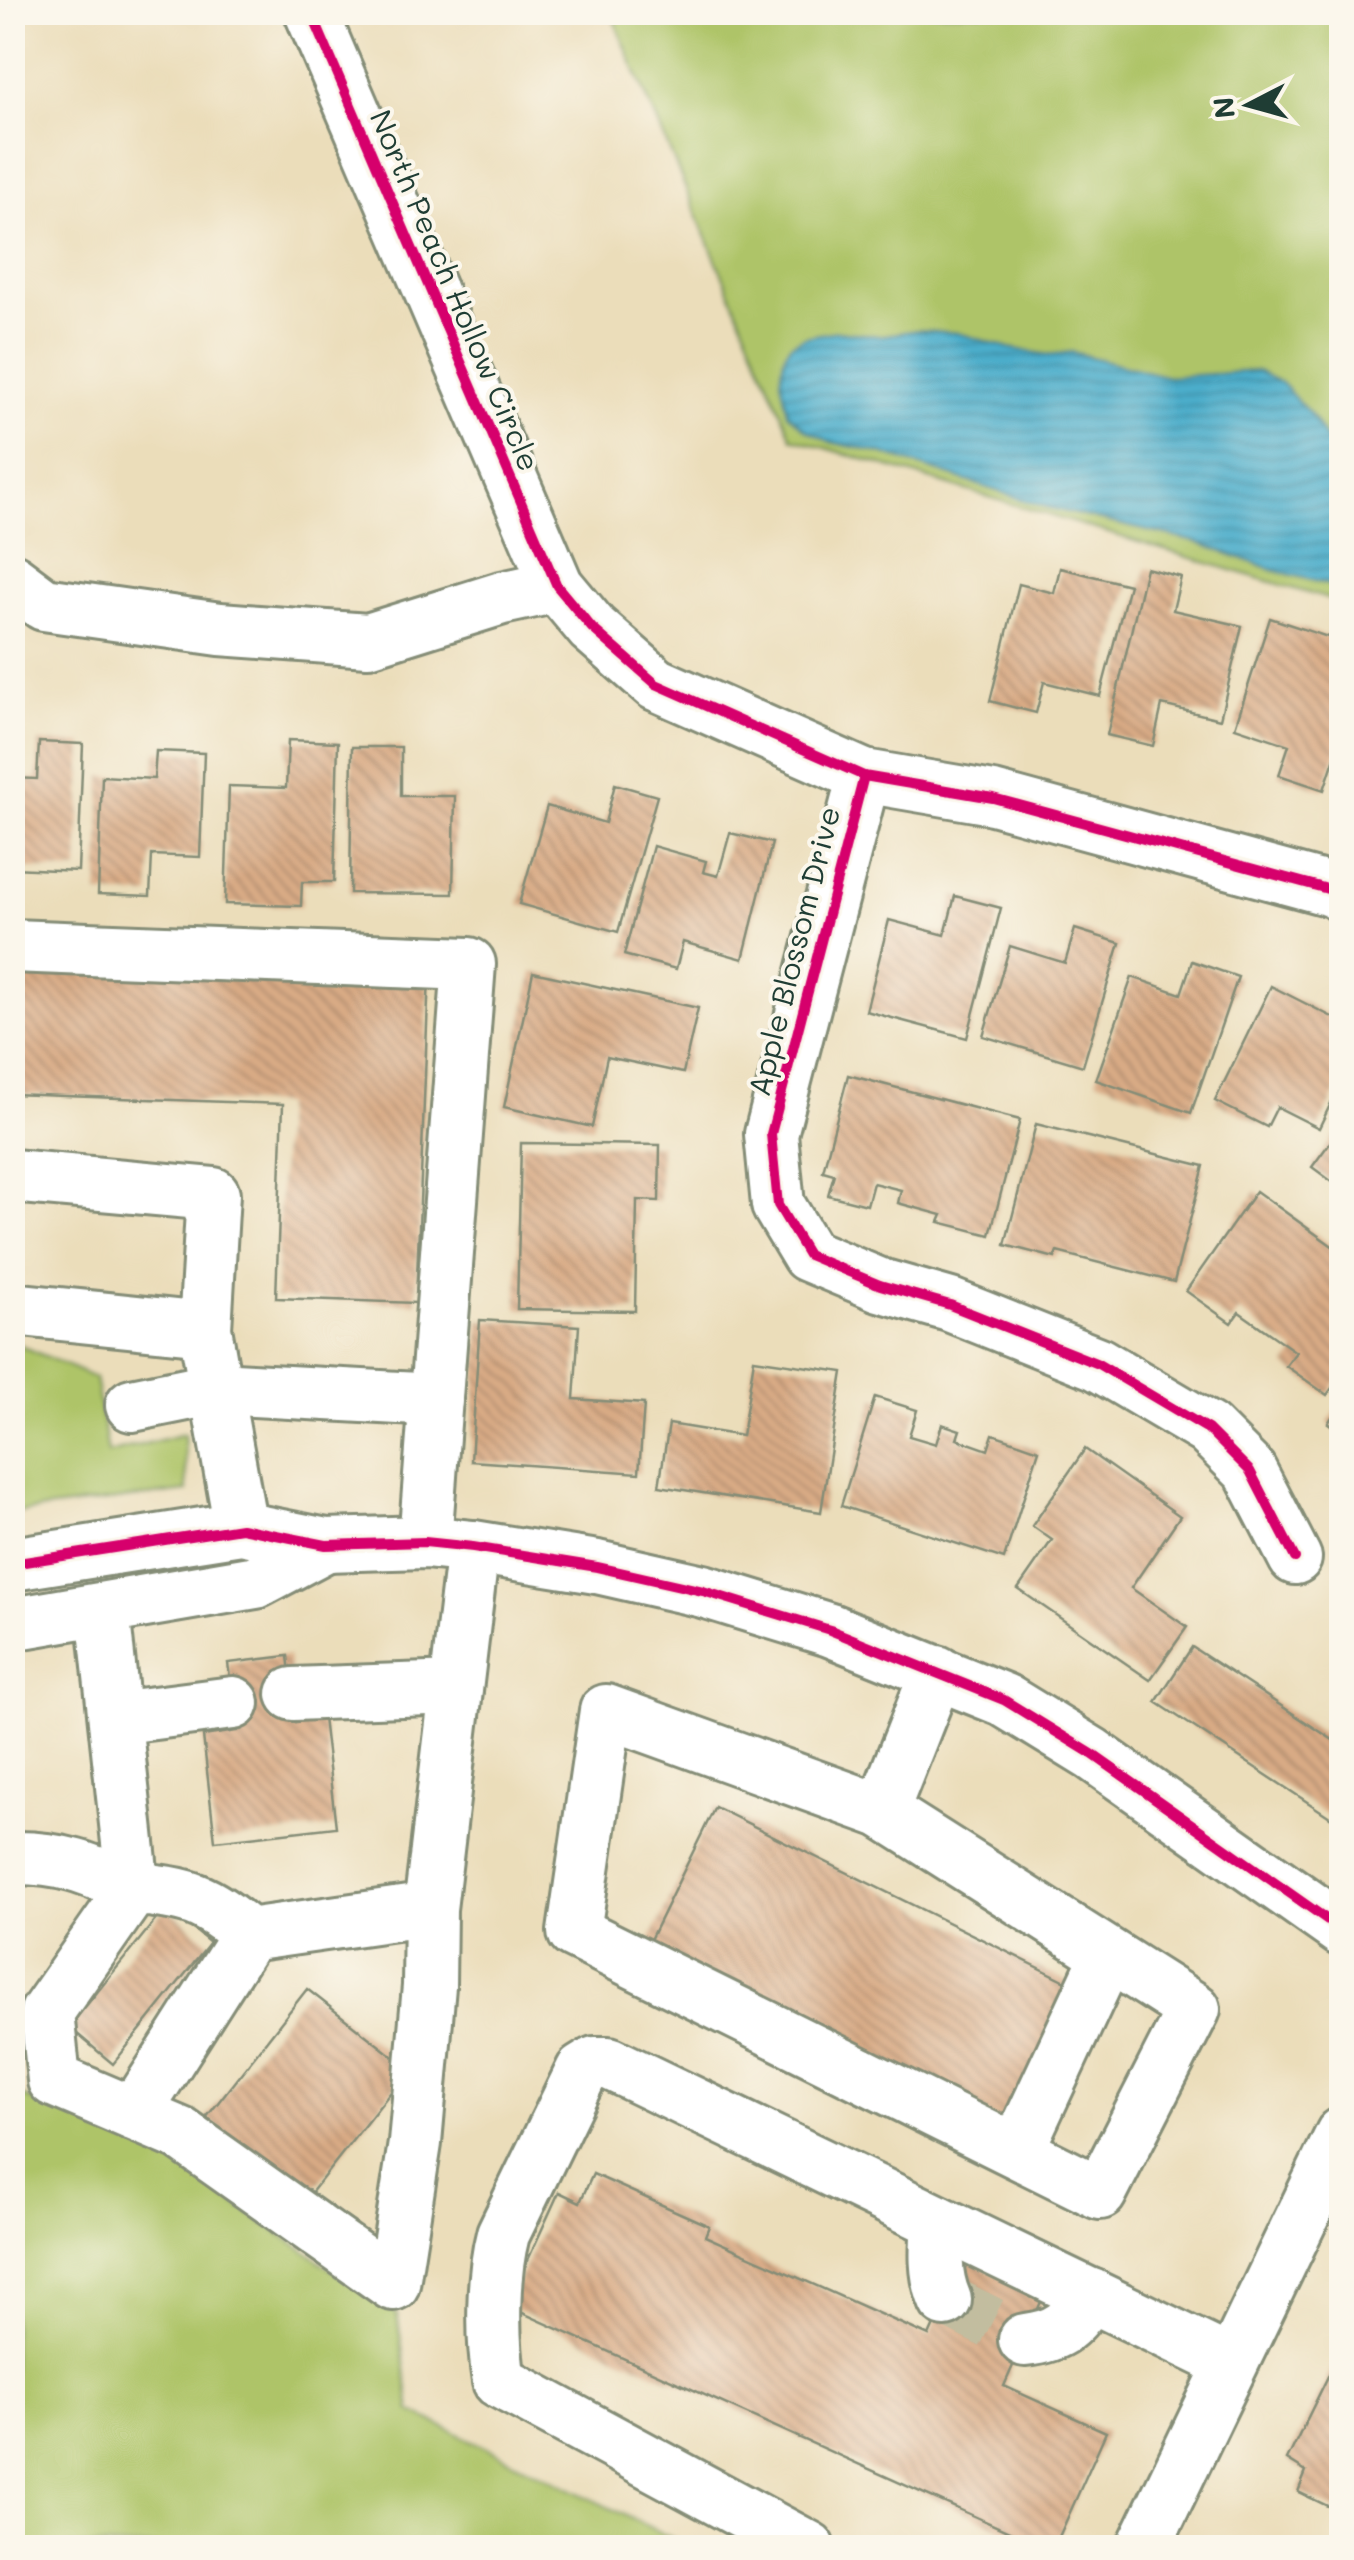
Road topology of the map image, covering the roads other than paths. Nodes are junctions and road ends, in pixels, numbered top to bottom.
1 (311, 12) edge
2 (557, 586) junction
3 (28, 592) edge
4 (864, 776) junction
5 (1342, 896) edge
6 (12, 946) edge
7 (12, 1176) edge
8 (12, 1309) edge
9 (206, 1329) junction
10 (216, 1388) junction
11 (436, 1400) junction
12 (132, 1405) dead end
13 (241, 1528) junction
14 (449, 1544) junction
15 (326, 1545) junction
16 (1296, 1558) dead end
17 (12, 1564) edge
18 (103, 1610) junction
19 (12, 1624) edge
20 (938, 1672) junction
21 (456, 1688) junction
22 (293, 1694) dead end
23 (233, 1703) dead end
24 (114, 1718) junction
25 (882, 1811) junction
26 (12, 1858) edge
27 (132, 1890) junction
28 (430, 1909) junction
29 (1342, 1930) edge
30 (248, 1934) junction
31 (1108, 1955) junction
32 (134, 2114) junction
33 (1342, 2134) edge
34 (1017, 2152) junction
35 (938, 2222) junction
36 (1091, 2296) junction
37 (944, 2300) dead end
38 (1024, 2340) tunnel mouth
39 (1232, 2363) junction
40 (810, 2548) edge
41 (1143, 2548) edge

1 - 2 street, North Peach Hollow Circle
2 - 3 street
2 - 4 street, North Peach Hollow Circle
4 - 5 street, North Peach Hollow Circle
4 - 16 street, Apple Blossom Drive
6 - 11 street
7 - 9 street
8 - 9 street
9 - 10 street
10 - 11 street
10 - 12 street
10 - 13 street
11 - 14 street
13 - 15 street
13 - 17 street
14 - 15 street
14 - 20 street
14 - 21 street
15 - 18 street
18 - 19 street
18 - 24 street
20 - 25 street
20 - 29 street
21 - 22 street
21 - 28 street
23 - 24 street
24 - 27 street
25 - 31 street
25 - 34 street
26 - 27 street
27 - 30 street
27 - 32 street
28 - 30 street
28 - 32 street
30 - 32 street
31 - 34 street
31 - 34 street
33 - 39 street
35 - 36 street
35 - 37 street
35 - 40 street
36 - 38 street
36 - 39 street
39 - 41 street

